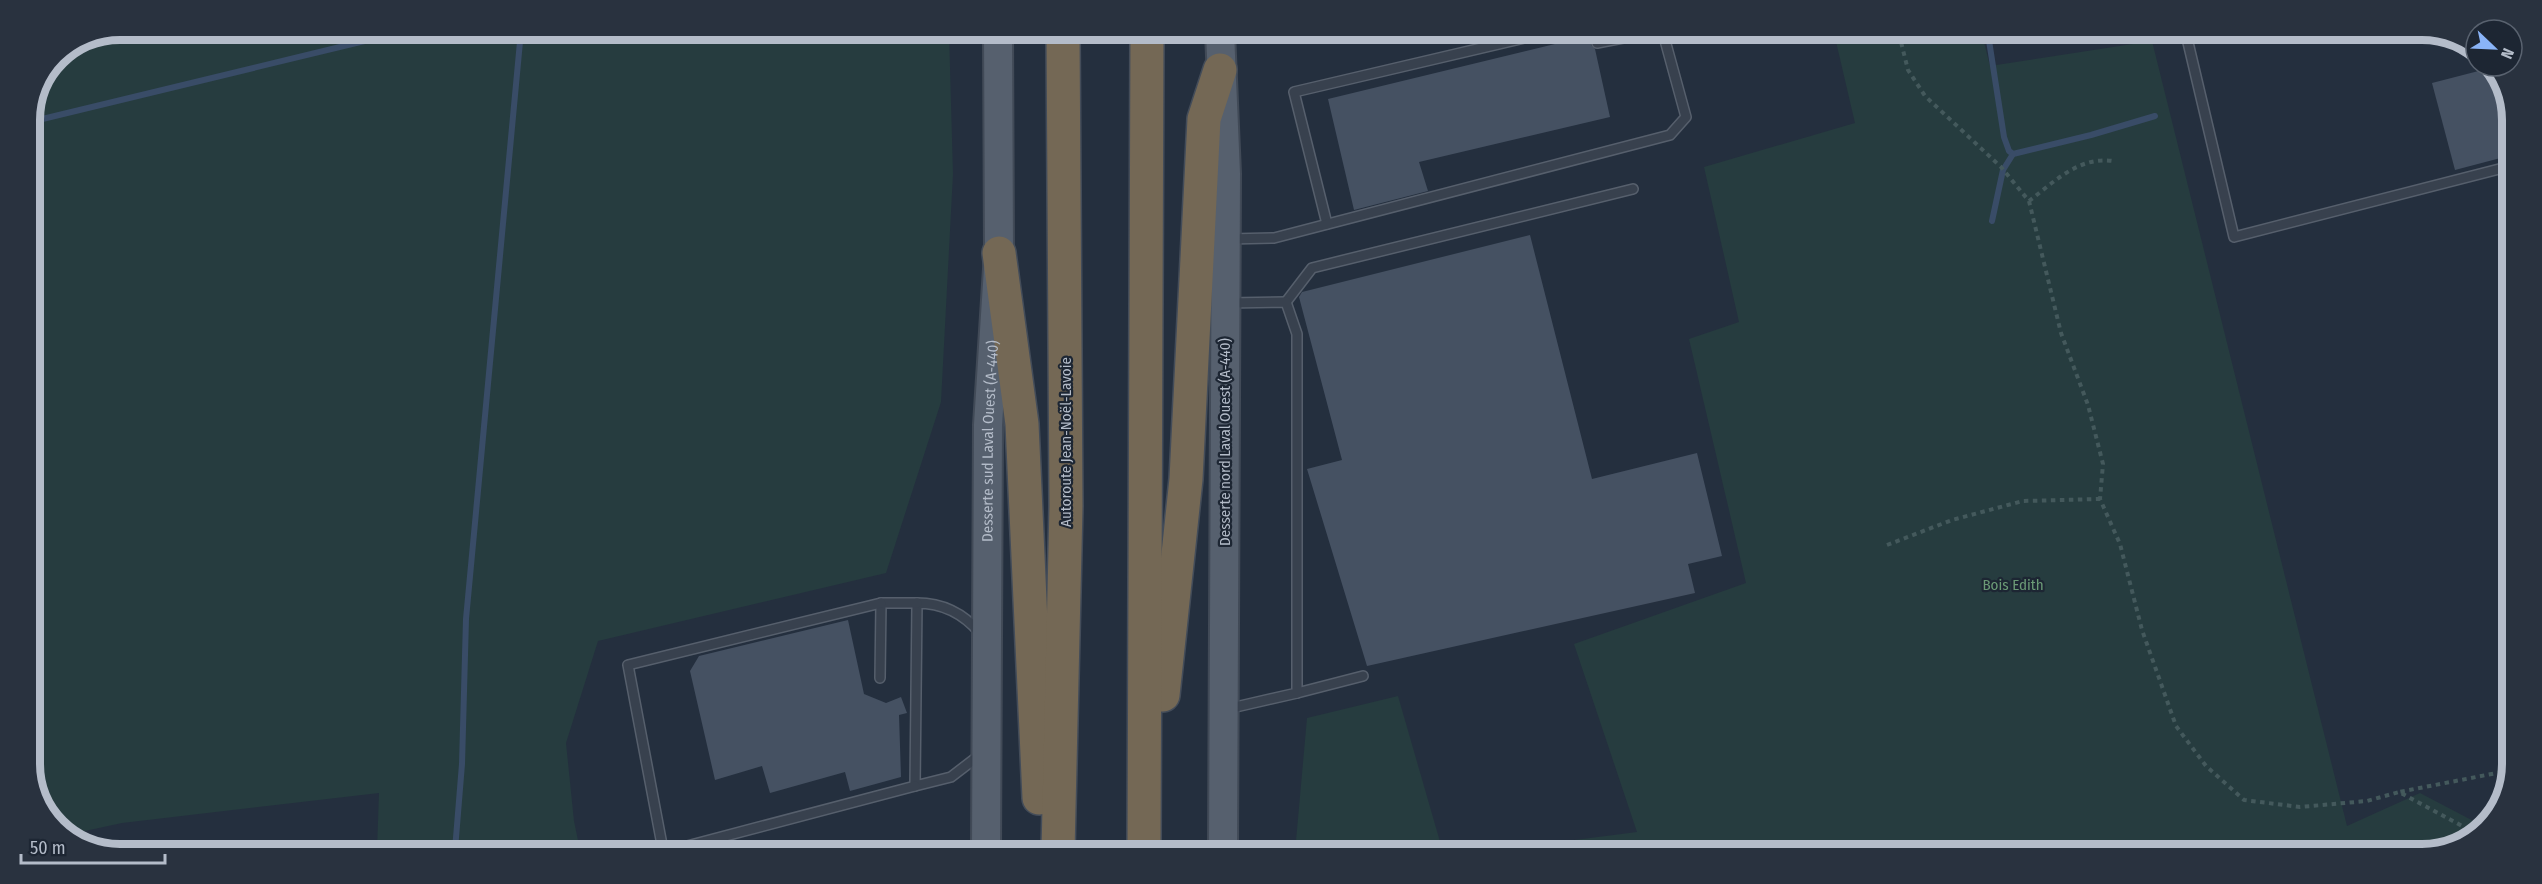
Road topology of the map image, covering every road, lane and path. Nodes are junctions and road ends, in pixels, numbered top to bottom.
1 (998, 40) edge
2 (1063, 40) edge
3 (1147, 40) edge
4 (1220, 40) edge
5 (1516, 40) edge
6 (1613, 40) edge
7 (1665, 40) edge
8 (1900, 40) edge
9 (2187, 40) edge
10 (1597, 43) dead end
11 (1220, 70) junction
12 (2113, 161) dead end
13 (2501, 169) edge
14 (1633, 189) dead end
15 (2029, 201) junction
16 (1327, 224) junction
17 (1226, 239) junction
18 (999, 253) junction
19 (1286, 302) junction
20 (1225, 303) junction
21 (2100, 499) junction
22 (1887, 545) dead end
23 (880, 603) junction
24 (917, 603) junction
25 (987, 641) junction
26 (1364, 676) dead end
27 (880, 678) dead end
28 (1297, 693) junction
29 (1224, 710) junction
30 (986, 748) junction
31 (2501, 772) edge
32 (915, 786) junction
33 (2399, 792) junction
34 (2467, 829) edge
35 (662, 844) edge
36 (695, 844) edge
37 (986, 844) edge
38 (1042, 844) edge
39 (1058, 844) edge
40 (1144, 844) edge
41 (1145, 844) edge
42 (1223, 844) edge

1 - 18 main road, Desserte sud Laval Ouest (A-440)
2 - 39 highway, Autoroute Jean-Noël-Lavoie
3 - 40 highway
4 - 11 main road, Desserte nord Laval Ouest (A-440)
5 - 16 lane
6 - 10 lane
7 - 16 lane
8 - 15 path
9 - 13 lane
11 - 17 main road, Desserte nord Laval Ouest (A-440)
11 - 41 highway
12 - 15 path
14 - 19 lane
15 - 21 path
16 - 17 lane
17 - 20 main road, Desserte nord Laval Ouest (A-440)
18 - 25 main road, Desserte sud Laval Ouest (A-440)
18 - 38 highway
19 - 20 lane
19 - 28 lane
20 - 29 main road, Desserte nord Laval Ouest (A-440)
21 - 22 path
21 - 33 path
23 - 24 lane
23 - 27 lane
23 - 35 lane
24 - 25 lane
24 - 32 lane
25 - 30 main road, Desserte sud Laval Ouest (A-440)
26 - 28 lane
28 - 29 lane
29 - 42 main road, Desserte nord Laval Ouest (A-440)
30 - 32 lane
30 - 37 main road, Desserte sud Laval Ouest (A-440)
31 - 33 path
32 - 36 lane
33 - 34 path

